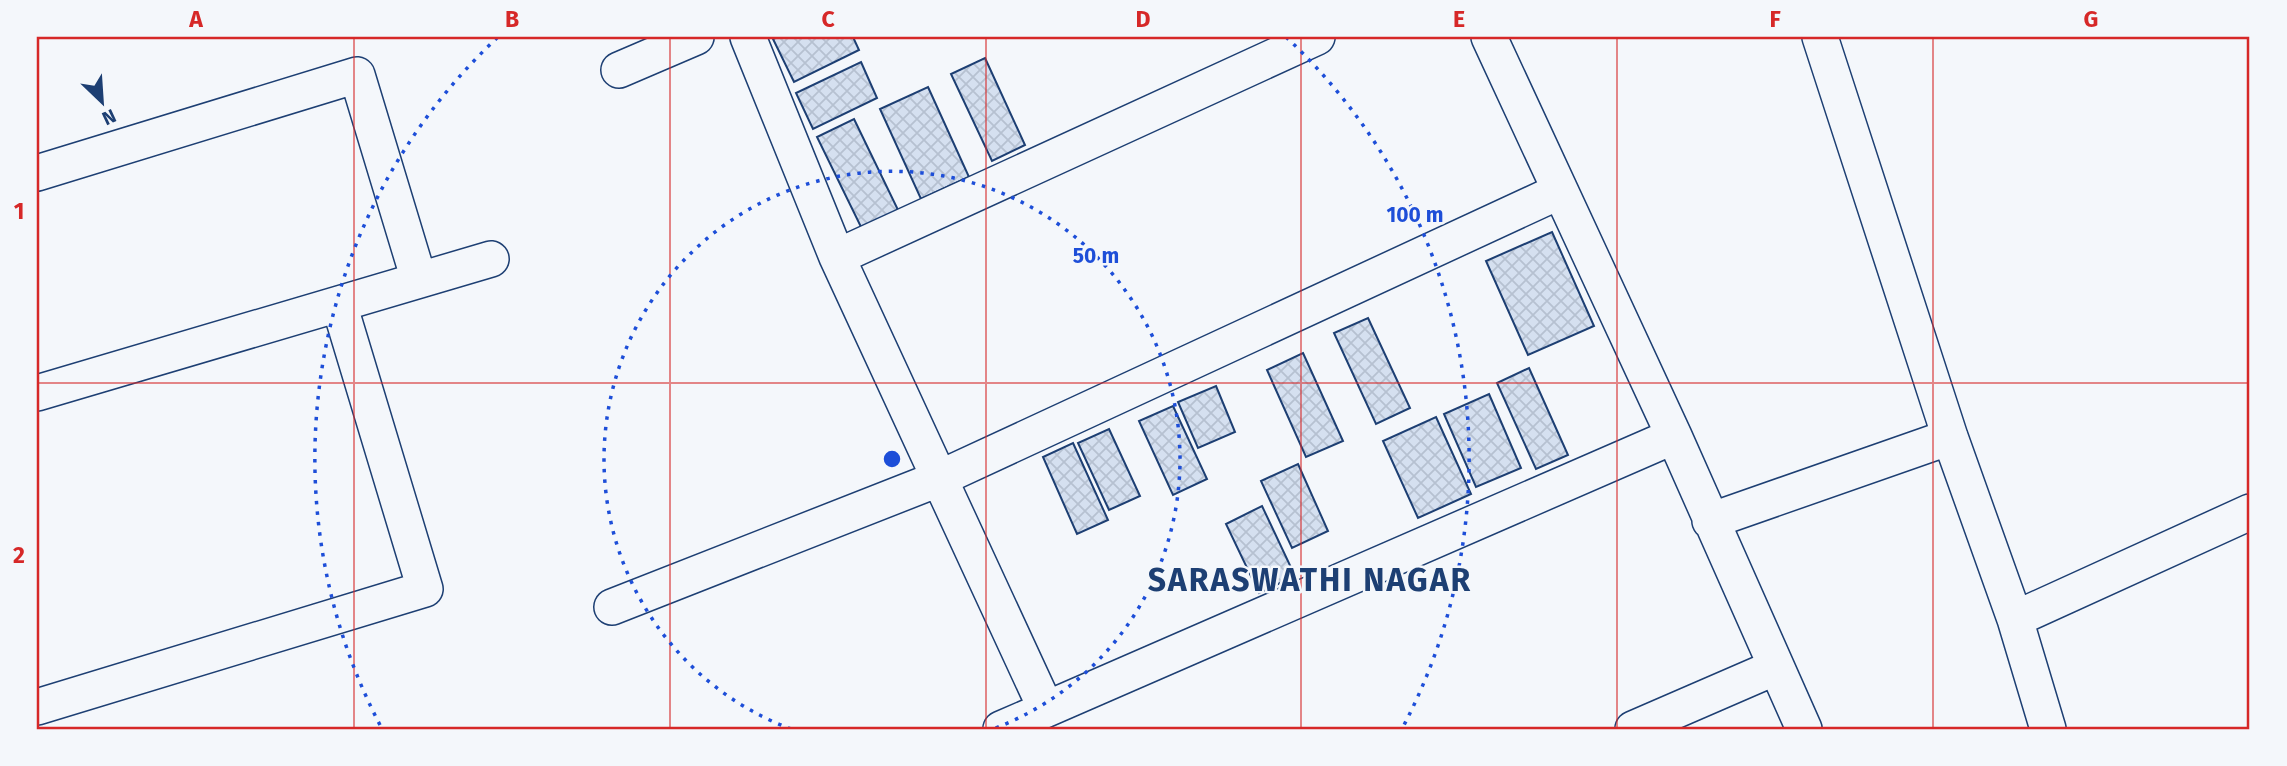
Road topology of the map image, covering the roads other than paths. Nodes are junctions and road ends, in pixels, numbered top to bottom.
1 (696, 37) edge
2 (748, 37) edge
3 (1317, 37) edge
4 (1489, 37) edge
5 (1820, 37) edge
6 (619, 70) dead end
7 (37, 173) edge
8 (1560, 191) junction
9 (837, 257) junction
10 (491, 258) dead end
11 (419, 280) junction
12 (339, 304) junction
13 (37, 393) edge
14 (1674, 436) junction
15 (1950, 437) junction
16 (938, 479) junction
17 (2250, 512) edge
18 (1710, 521) junction
19 (612, 607) dead end
20 (2015, 619) junction
21 (1776, 667) junction
22 (37, 707) edge
23 (1045, 709) junction
24 (1001, 729) edge
25 (1633, 729) edge
26 (1804, 729) edge
27 (2048, 729) edge

1 - 6 street
2 - 9 street
3 - 9 street
4 - 8 street
5 - 15 street
7 - 11 street
8 - 14 street
8 - 16 street
9 - 16 street
10 - 11 street
11 - 12 street
12 - 13 street
12 - 22 street
14 - 18 street
14 - 23 street
15 - 18 street
15 - 20 street
16 - 19 street
16 - 23 street
17 - 20 street
18 - 21 street
20 - 27 street
21 - 25 street
21 - 26 street
23 - 24 street

